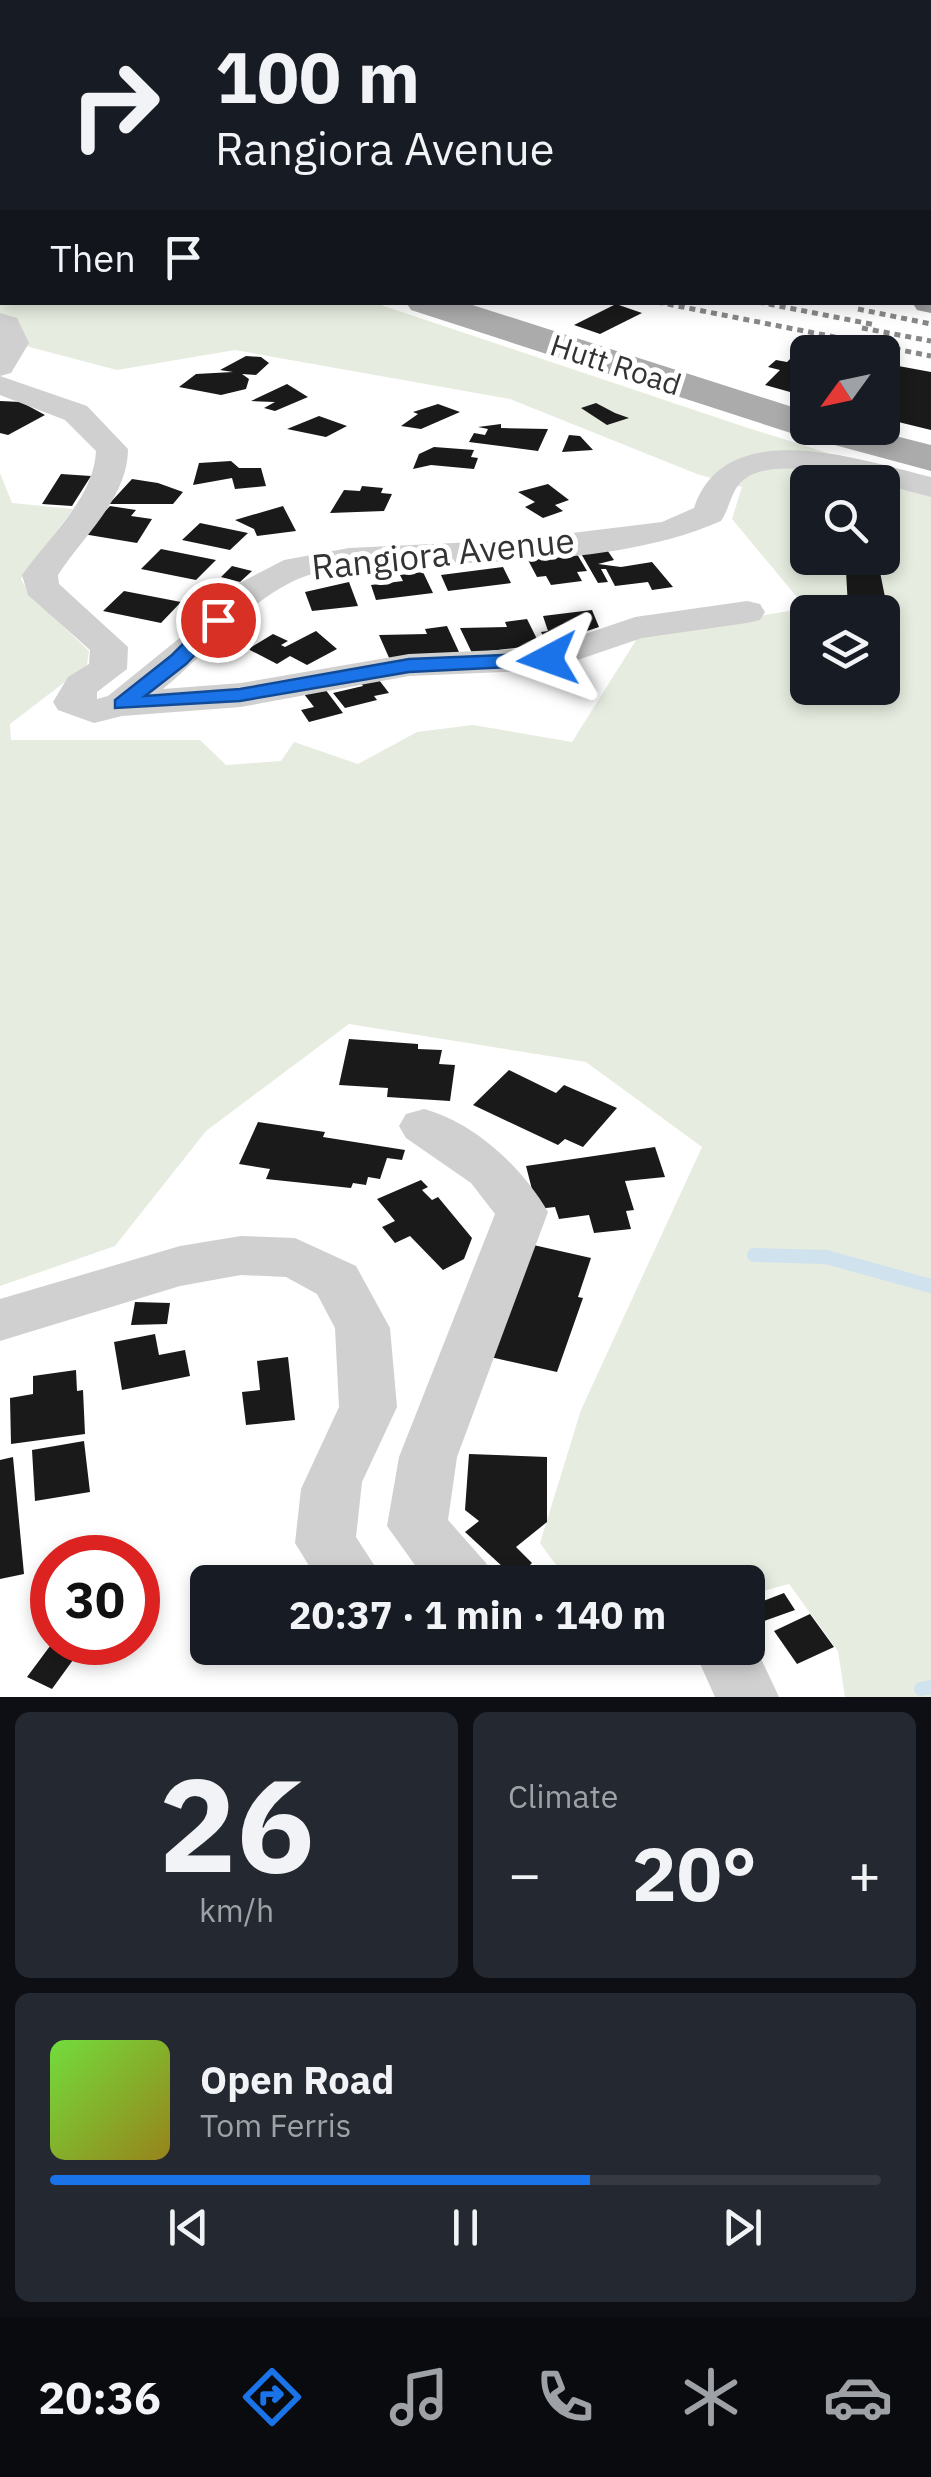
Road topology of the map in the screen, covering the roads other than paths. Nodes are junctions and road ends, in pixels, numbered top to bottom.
1 (433, 305) edge
2 (0, 322) edge
3 (0, 368) edge
4 (0, 384) edge
5 (790, 419) edge
6 (882, 445) edge
7 (931, 458) edge
8 (931, 486) edge
9 (747, 612) dead end
10 (122, 704) junction
11 (424, 1126) dead end
12 (0, 1320) edge
13 (341, 1565) edge
14 (450, 1565) edge
15 (732, 1665) edge
16 (747, 1697) edge

1 - 5 main road, Hutt Road
2 - 3 street
4 - 10 street
6 - 7 main road
8 - 10 street, Rangiora Avenue
9 - 10 street
11 - 14 street
12 - 13 street
15 - 16 street

